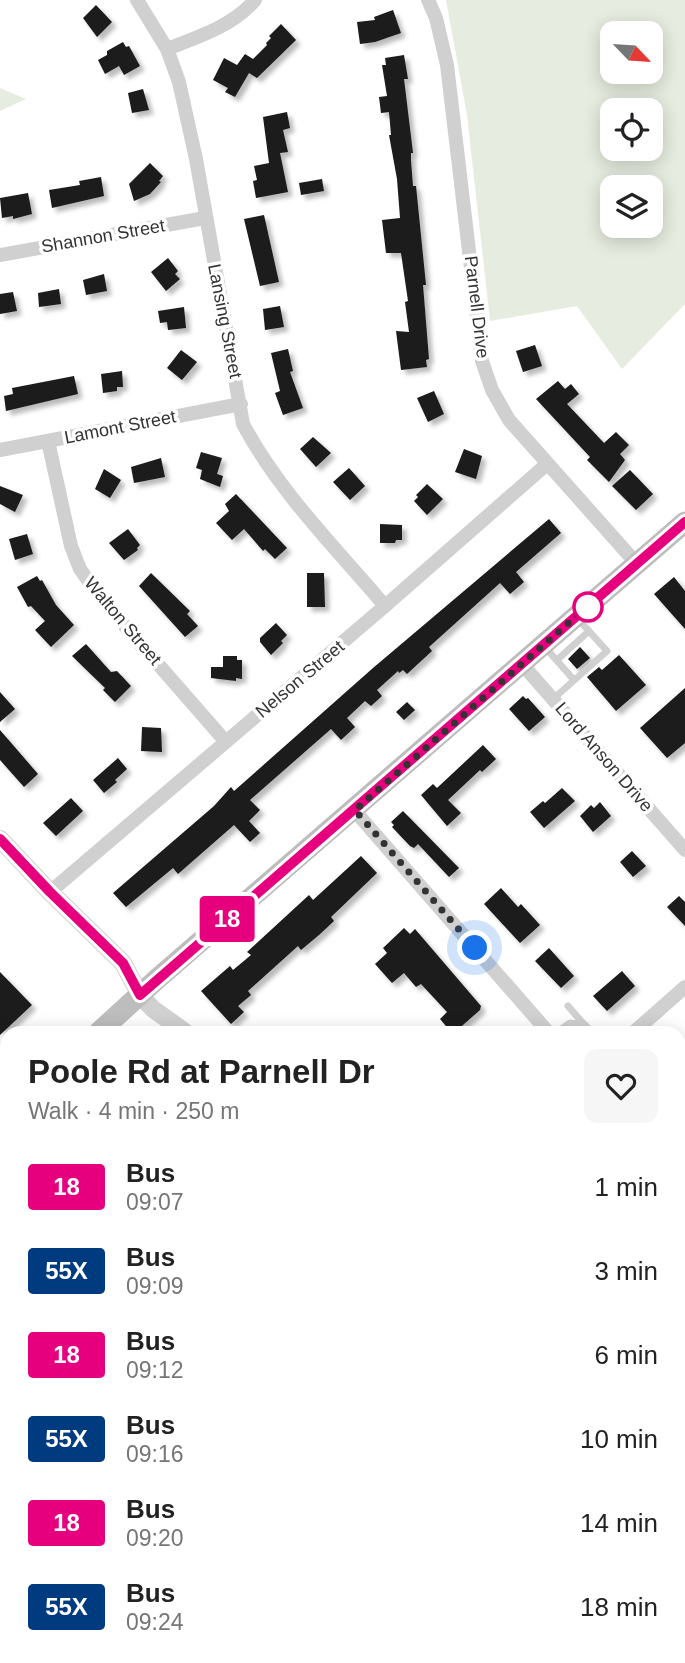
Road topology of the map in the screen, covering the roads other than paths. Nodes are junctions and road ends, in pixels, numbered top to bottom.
1 (137, 0) edge
2 (255, 0) edge
3 (428, 0) edge
4 (167, 49) junction
5 (205, 218) junction
6 (0, 255) edge
7 (241, 404) junction
8 (48, 441) junction
9 (0, 450) edge
10 (547, 464) junction
11 (685, 522) edge
12 (636, 564) junction
13 (385, 606) junction
14 (582, 624) junction
15 (550, 653) junction
16 (522, 664) junction
17 (574, 680) junction
18 (553, 699) junction
19 (226, 742) junction
20 (355, 810) junction
21 (0, 838) edge
22 (685, 850) edge
23 (50, 892) junction
24 (685, 988) edge
25 (140, 995) junction
26 (568, 1006) dead end
27 (579, 1022) junction
28 (106, 1026) edge
29 (177, 1026) edge
30 (543, 1026) edge
31 (566, 1026) edge
32 (577, 1026) edge
33 (584, 1026) edge
34 (641, 1026) edge

1 - 4 street, Lansing Street
2 - 4 street
3 - 10 street, Parnell Drive
4 - 5 street, Lansing Street
5 - 6 street, Shannon Street
5 - 7 street, Lansing Street
7 - 8 street, Lamont Street
7 - 13 street, Lansing Street
8 - 9 street, Lamont Street
8 - 19 street, Walton Street
10 - 12 street, Parnell Drive
10 - 13 street, Nelson Street
11 - 12 main road
12 - 14 main road
13 - 19 street, Nelson Street
14 - 15 main road
14 - 17 lane
15 - 16 main road
15 - 17 lane
16 - 18 street, Lord Anson Drive
16 - 20 main road
17 - 18 lane
18 - 22 street, Lord Anson Drive
19 - 23 street, Nelson Street
20 - 25 main road
20 - 30 street
21 - 23 street
23 - 25 street
24 - 34 street
25 - 28 main road
25 - 29 street
26 - 27 lane
27 - 31 lane
27 - 32 lane
27 - 33 lane

